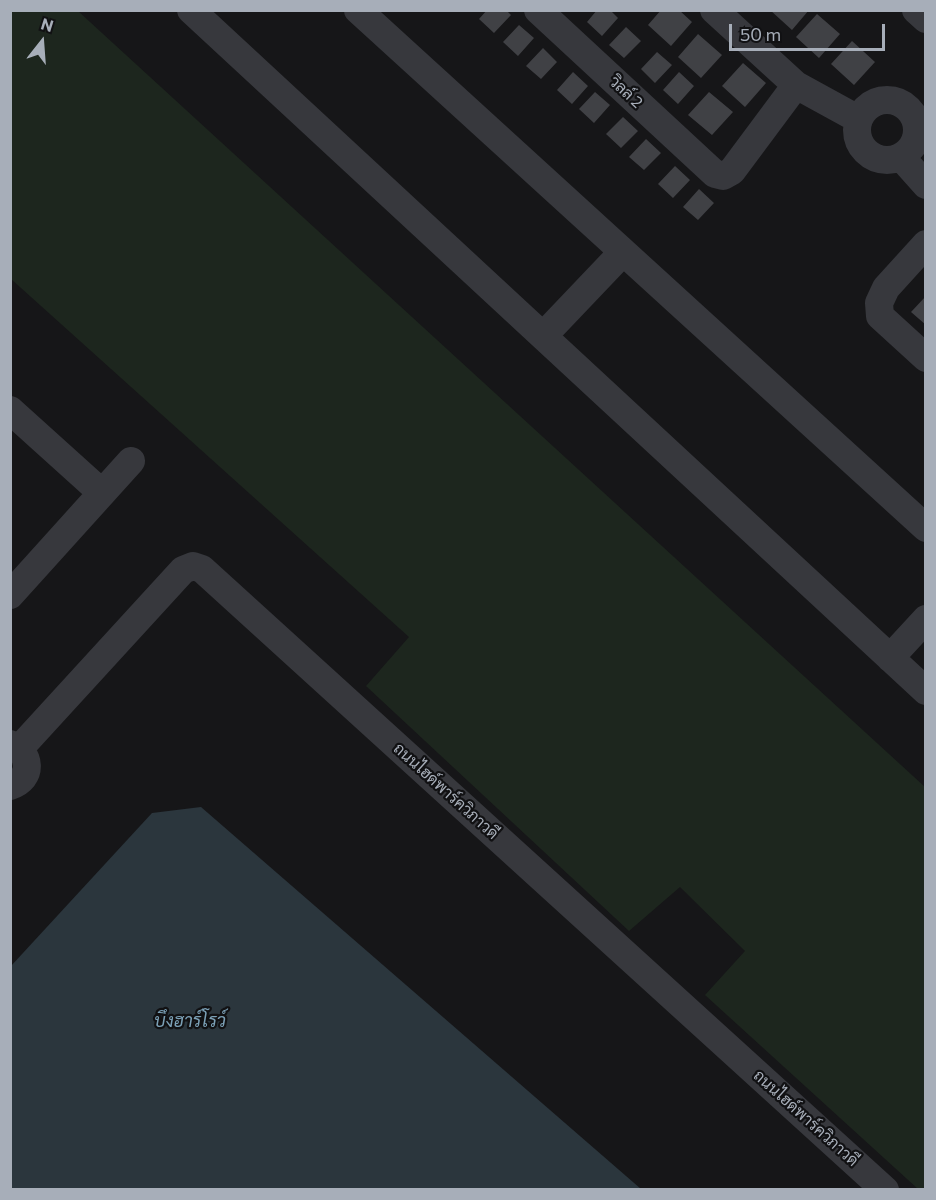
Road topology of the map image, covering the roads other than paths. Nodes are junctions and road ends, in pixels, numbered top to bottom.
1 (191, 10) edge
2 (358, 10) edge
3 (538, 10) edge
4 (714, 10) edge
5 (916, 10) edge
6 (926, 18) edge
7 (796, 85) junction
8 (919, 104) edge
9 (858, 119) junction
10 (901, 157) junction
11 (926, 185) edge
12 (926, 244) edge
13 (623, 252) junction
14 (543, 336) junction
15 (926, 358) edge
16 (10, 410) edge
17 (131, 460) dead end
18 (102, 493) junction
19 (926, 528) edge
20 (10, 595) edge
21 (926, 619) edge
22 (890, 658) junction
23 (926, 691) edge
24 (15, 746) edge
25 (10, 786) edge
26 (885, 1190) edge

1 - 14 street
2 - 13 street
3 - 7 street, วิลล์ 2
4 - 7 street
5 - 6 street
7 - 9 street
8 - 9 street
8 - 10 street
9 - 10 street
10 - 11 street
12 - 15 street
13 - 14 street
13 - 19 street
14 - 22 street
16 - 18 street
17 - 18 street
18 - 20 street
21 - 22 street
22 - 23 street
24 - 25 street, ถนนไฮด์พาร์ควิภาวดี
24 - 26 street, ถนนไฮด์พาร์ควิภาวดี

